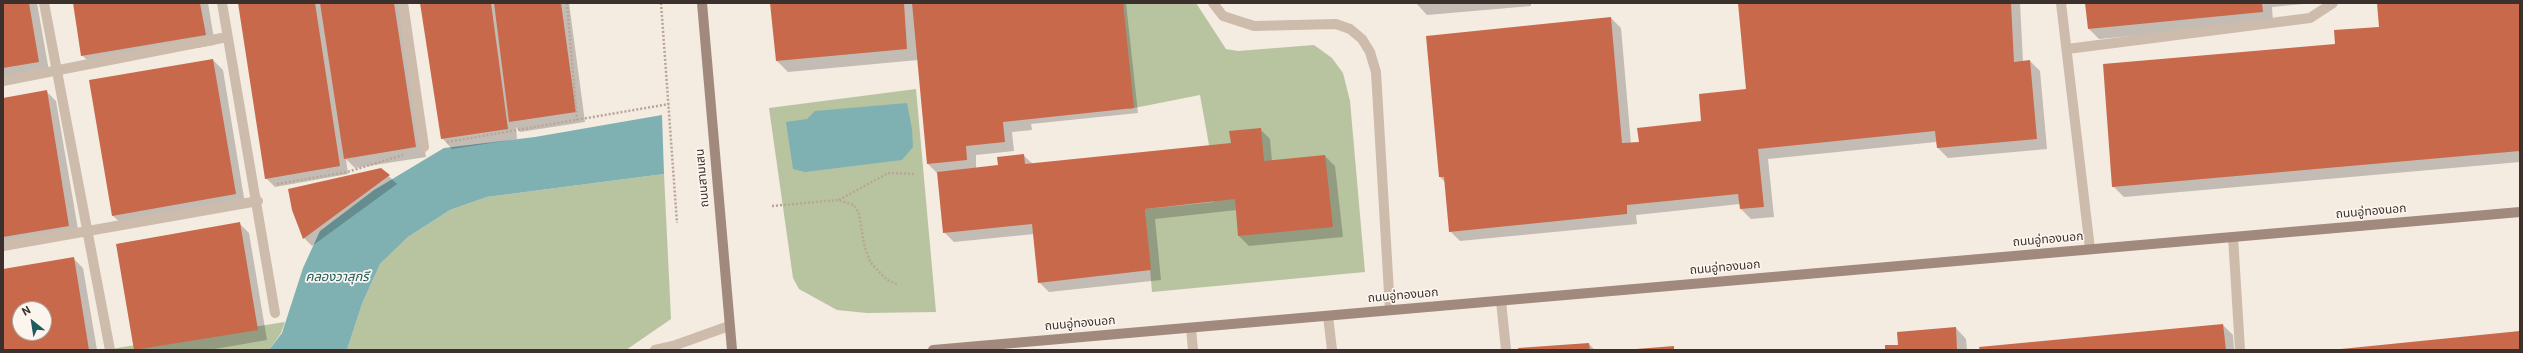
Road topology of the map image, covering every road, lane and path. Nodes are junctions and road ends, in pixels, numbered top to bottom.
1 (44, 3) edge
2 (222, 3) edge
3 (403, 3) edge
4 (567, 3) edge
5 (661, 3) edge
6 (702, 3) edge
7 (1212, 3) edge
8 (2061, 3) edge
9 (2333, 3) edge
10 (227, 37) junction
11 (2067, 49) junction
12 (58, 71) junction
13 (3, 81) edge
14 (669, 104) junction
15 (577, 120) junction
16 (424, 147) junction
17 (914, 174) dead end
18 (255, 187) junction
19 (838, 200) junction
20 (258, 201) junction
21 (772, 206) dead end
22 (2520, 212) edge
23 (677, 223) dead end
24 (88, 230) junction
25 (2233, 237) junction
26 (3, 246) edge
27 (2090, 249) junction
28 (897, 284) dead end
29 (1501, 301) junction
30 (1390, 310) junction
31 (275, 313) dead end
32 (1328, 316) junction
33 (729, 326) junction
34 (1191, 328) junction
35 (110, 350) edge
36 (655, 350) edge
37 (732, 350) edge
38 (933, 350) edge
39 (1194, 350) edge
40 (1332, 350) edge
41 (1506, 350) edge
42 (2240, 350) edge

1 - 12 street
2 - 10 street
3 - 16 street
4 - 15 path
5 - 14 path
6 - 33 street, ถนนสามเสน
7 - 30 street
8 - 11 street
9 - 11 street
10 - 12 street
10 - 18 street
11 - 27 street
12 - 13 street
12 - 24 street
14 - 15 path
14 - 23 path
15 - 16 path
16 - 18 path
17 - 19 path
18 - 20 street
19 - 21 path
19 - 28 path
20 - 24 street
20 - 31 street
22 - 25 street, ถนนอู่ทองนอก
24 - 26 street
24 - 35 street
25 - 27 street, ถนนอู่ทองนอก
25 - 42 street
27 - 29 street, ถนนอู่ทองนอก
29 - 30 street, ถนนอู่ทองนอก
29 - 41 street
30 - 32 street, ถนนอู่ทองนอก
32 - 34 street, ถนนอู่ทองนอก
32 - 40 street
33 - 36 street
33 - 37 street, ถนนสามเสน
34 - 38 street, ถนนอู่ทองนอก
34 - 39 street

